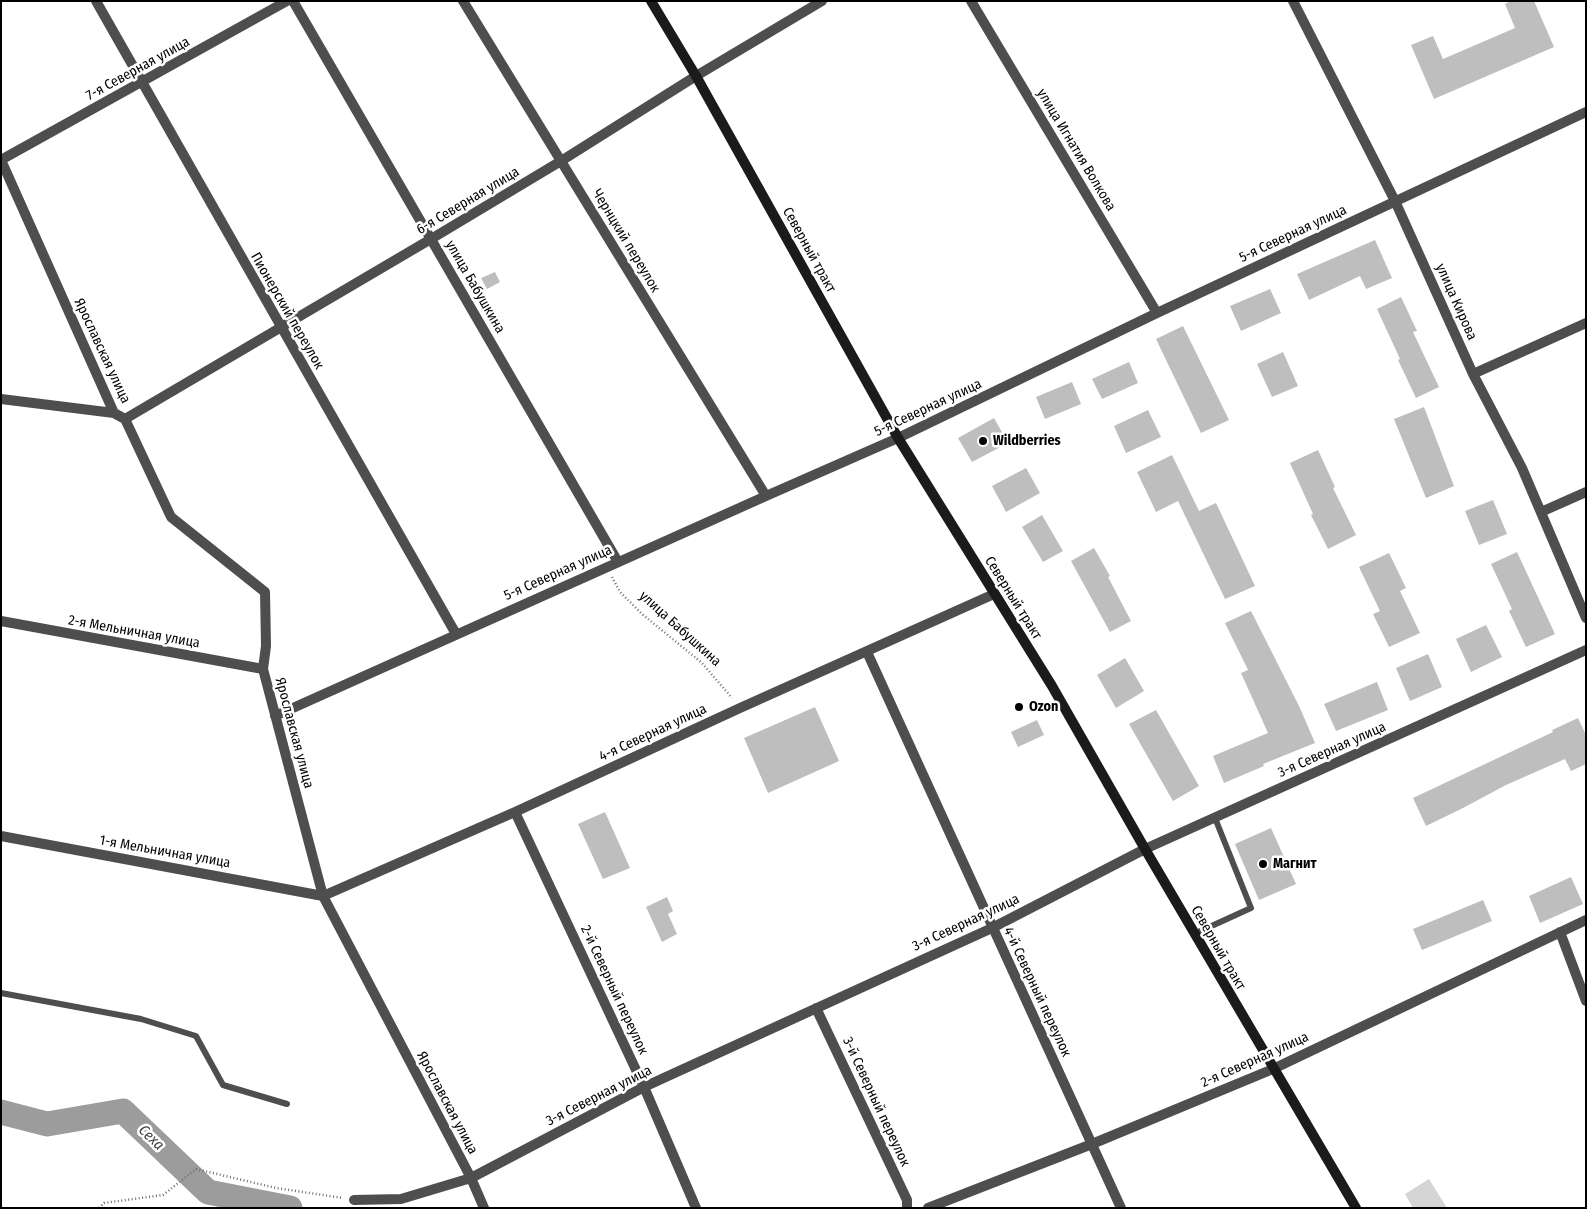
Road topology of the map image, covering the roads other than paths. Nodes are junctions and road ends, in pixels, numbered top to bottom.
1 (96, 1) edge
2 (286, 1) edge
3 (293, 1) edge
4 (463, 1) edge
5 (651, 1) edge
6 (822, 1) edge
7 (971, 1) edge
8 (1292, 1) edge
9 (696, 76) junction
10 (142, 83) junction
11 (1586, 112) edge
12 (1, 160) edge
13 (561, 160) junction
14 (1395, 201) junction
15 (431, 239) junction
16 (1157, 313) junction
17 (1586, 323) edge
18 (280, 326) junction
19 (1473, 374) junction
20 (1, 399) edge
21 (114, 413) junction
22 (125, 419) junction
23 (898, 438) junction
24 (1586, 492) edge
25 (766, 496) junction
26 (1540, 512) junction
27 (618, 562) junction
28 (994, 594) junction
29 (1586, 618) edge
30 (1, 621) edge
31 (456, 634) junction
32 (1586, 650) edge
33 (867, 652) junction
34 (262, 669) junction
35 (275, 716) junction
36 (515, 812) junction
37 (1215, 818) junction
38 (1, 836) edge
39 (1145, 850) junction
40 (323, 896) junction
41 (1586, 920) edge
42 (992, 928) junction
43 (1560, 932) junction
44 (1194, 934) junction
45 (1, 993) edge
46 (1586, 1002) edge
47 (816, 1008) junction
48 (1273, 1069) junction
49 (644, 1088) junction
50 (287, 1104) dead end
51 (1092, 1144) junction
52 (471, 1178) junction
53 (354, 1200) road end
54 (484, 1208) edge
55 (696, 1208) edge
56 (907, 1208) edge
57 (928, 1208) edge
58 (1121, 1208) edge
59 (1356, 1208) edge

1 - 10 street, Пионерский переулок
2 - 10 street, 7-я Северная улица
3 - 15 street, улица Бабушкина
4 - 13 street, Чернцкий переулок
5 - 9 street, Северный тракт
6 - 9 street, 6-я Северная улица
7 - 16 street, улица Игнатия Волкова
8 - 14 street, улица Кирова
9 - 13 street, 6-я Северная улица
9 - 23 street, Северный тракт
10 - 12 street, 7-я Северная улица
10 - 18 street, Пионерский переулок
11 - 14 street, 5-я Северная улица
12 - 21 street, Ярославская улица
13 - 15 street, 6-я Северная улица
13 - 25 street, Чернцкий переулок
14 - 16 street, 5-я Северная улица
14 - 19 street, улица Кирова
15 - 18 street, 6-я Северная улица
15 - 27 street, улица Бабушкина
16 - 23 street, 5-я Северная улица
17 - 19 street
18 - 22 street, 6-я Северная улица
18 - 31 street, Пионерский переулок
19 - 26 street, улица Кирова
20 - 21 street
21 - 22 street, Ярославская улица
22 - 34 street, Ярославская улица
23 - 25 street, 5-я Северная улица
23 - 28 street, Северный тракт
24 - 26 street
25 - 27 street, 5-я Северная улица
26 - 29 street, улица Кирова
27 - 31 street, 5-я Северная улица
28 - 33 street, 4-я Северная улица
28 - 39 street, Северный тракт
30 - 34 street, 2-я Мельничная улица
31 - 35 street, 5-я Северная улица
32 - 37 street, 3-я Северная улица
33 - 36 street, 4-я Северная улица
33 - 42 street, 4-й Северный переулок
34 - 35 street, Ярославская улица
35 - 40 street, Ярославская улица
36 - 40 street, 4-я Северная улица
36 - 49 street, 2-й Северный переулок
37 - 39 street, 3-я Северная улица
37 - 44 lane
38 - 40 street, 1-я Мельничная улица
39 - 42 street, 3-я Северная улица
39 - 44 street, Северный тракт
40 - 52 street, Ярославская улица
41 - 43 street, 2-я Северная улица
42 - 47 street, 3-я Северная улица
42 - 51 street, 4-й Северный переулок
43 - 46 street
43 - 48 street, 2-я Северная улица
44 - 48 street, Северный тракт
45 - 50 lane
47 - 49 street, 3-я Северная улица
47 - 56 street, 3-й Северный переулок
48 - 51 street, 2-я Северная улица
48 - 59 street, Северный тракт
49 - 52 street, 3-я Северная улица
49 - 55 street, 2-й Северный переулок
51 - 57 street, 2-я Северная улица
51 - 58 street, 4-й Северный переулок
52 - 53 street, 3-я Северная улица
52 - 54 street, Ярославская улица

